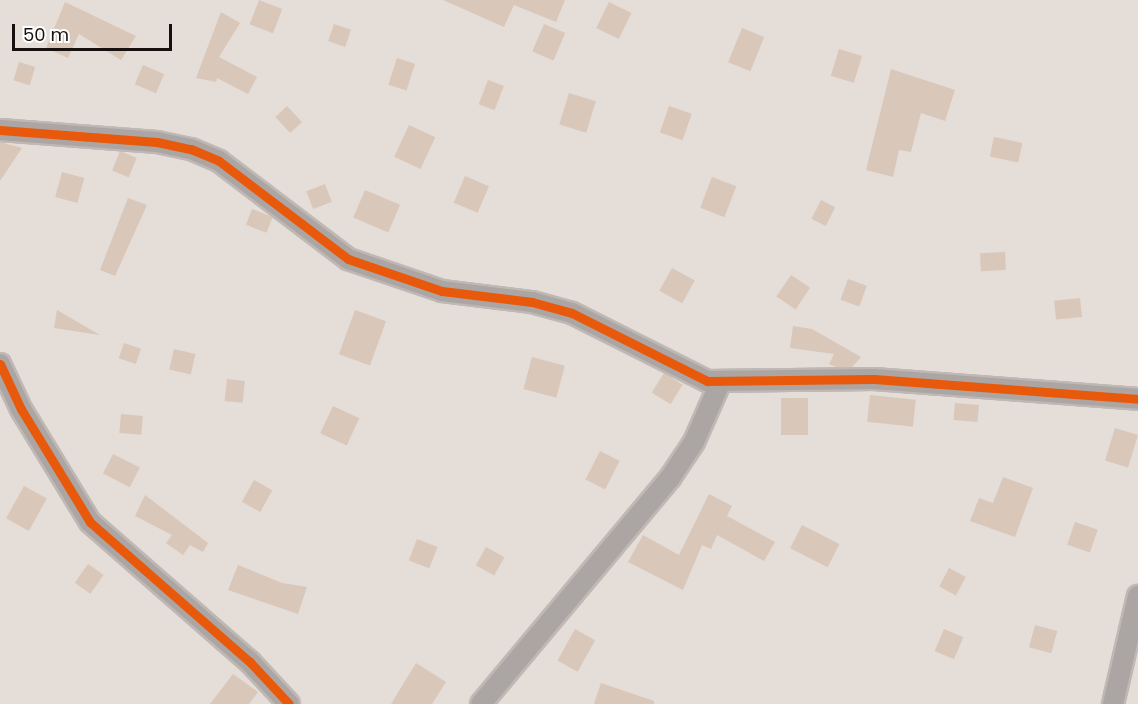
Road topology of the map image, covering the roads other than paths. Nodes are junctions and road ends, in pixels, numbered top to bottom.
1 (0, 130) edge
2 (0, 364) edge
3 (720, 383) junction
4 (1138, 399) edge
5 (1138, 596) edge
6 (1117, 703) edge
7 (288, 704) edge
8 (482, 704) edge

1 - 3 street
2 - 7 street
3 - 4 street
3 - 8 street
5 - 6 street

